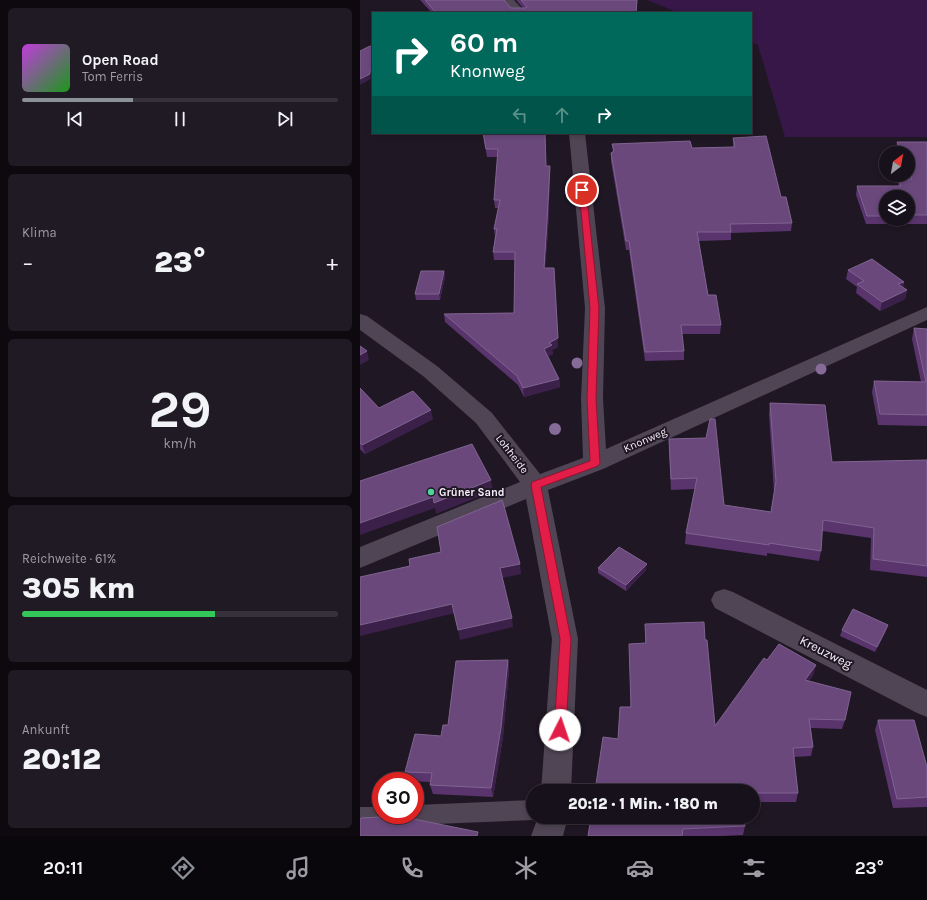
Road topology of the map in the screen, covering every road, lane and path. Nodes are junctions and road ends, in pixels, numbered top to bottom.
1 (507, 0) edge
2 (519, 12) edge
3 (577, 134) edge
4 (927, 313) edge
5 (360, 320) edge
6 (595, 463) junction
7 (535, 485) junction
8 (360, 558) edge
9 (724, 600) dead end
10 (927, 704) edge
11 (556, 784) edge
12 (526, 810) edge
13 (424, 815) edge
14 (360, 817) edge
15 (372, 817) edge
16 (551, 824) edge
17 (547, 836) edge

1 - 2 street
3 - 6 street
4 - 6 street, Knonweg
5 - 7 street, Lohheide
6 - 7 street, Knonweg
7 - 8 street, Knonweg
7 - 11 street, Lohheide
9 - 10 street, Kreuzweg
12 - 13 lane
14 - 15 lane
16 - 17 street

